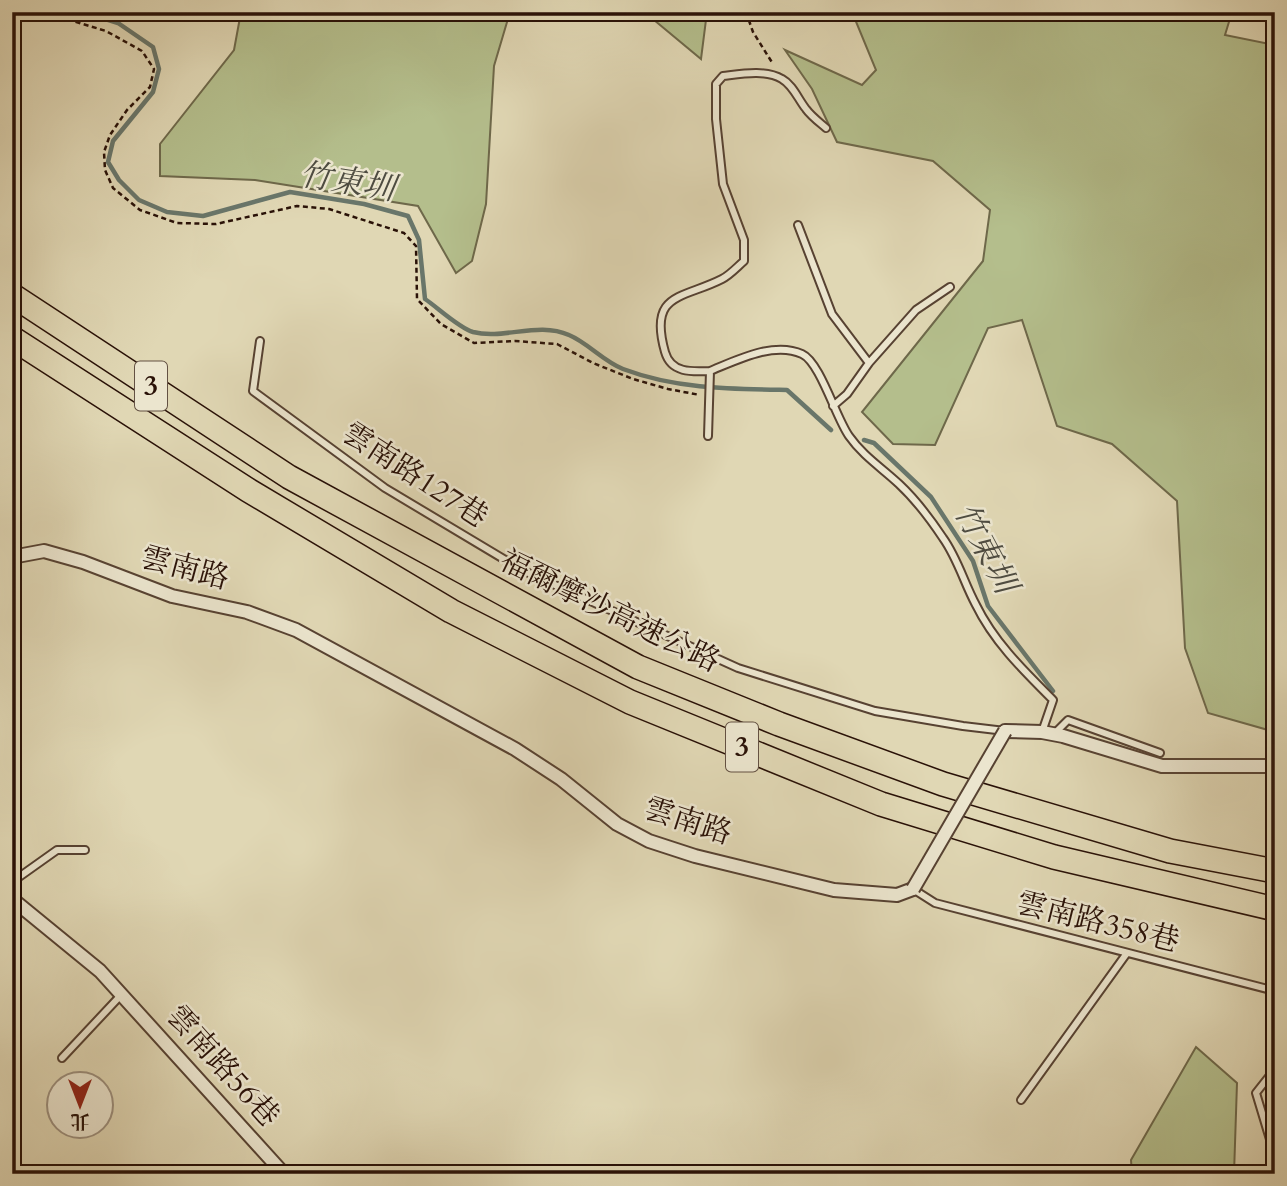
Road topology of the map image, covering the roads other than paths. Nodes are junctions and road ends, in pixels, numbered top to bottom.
1 (826, 128) dead end
2 (798, 225) dead end
3 (950, 287) dead end
4 (12, 295) edge
5 (12, 338) edge
6 (260, 341) dead end
7 (869, 363) junction
8 (710, 371) junction
9 (833, 405) junction
10 (708, 436) dead end
11 (12, 557) edge
12 (1005, 731) junction
13 (1048, 733) junction
14 (1160, 752) dead end
15 (1275, 766) edge
16 (85, 850) dead end
17 (1275, 871) edge
18 (12, 882) edge
19 (913, 889) junction
20 (12, 899) edge
21 (1275, 909) edge
22 (1127, 953) junction
23 (1275, 991) edge
24 (122, 994) junction
25 (62, 1058) dead end
26 (1275, 1069) edge
27 (1021, 1100) dead end
28 (1275, 1156) edge
29 (284, 1174) edge

1 - 8 lane
2 - 7 lane
3 - 7 lane
4 - 17 highway, 福爾摩沙高速公路 / 3
5 - 21 highway, 3
6 - 12 lane, 雲南路127巷
7 - 9 lane
8 - 9 lane
8 - 10 lane
9 - 13 lane
11 - 19 street, 雲南路
12 - 13 street
12 - 19 street, bridge
13 - 14 lane
13 - 15 street
16 - 18 lane
19 - 22 lane, 雲南路358巷
20 - 24 street, 雲南路56巷
22 - 23 lane, 雲南路358巷
22 - 27 lane
24 - 25 lane
24 - 29 street, 雲南路56巷
26 - 28 lane

